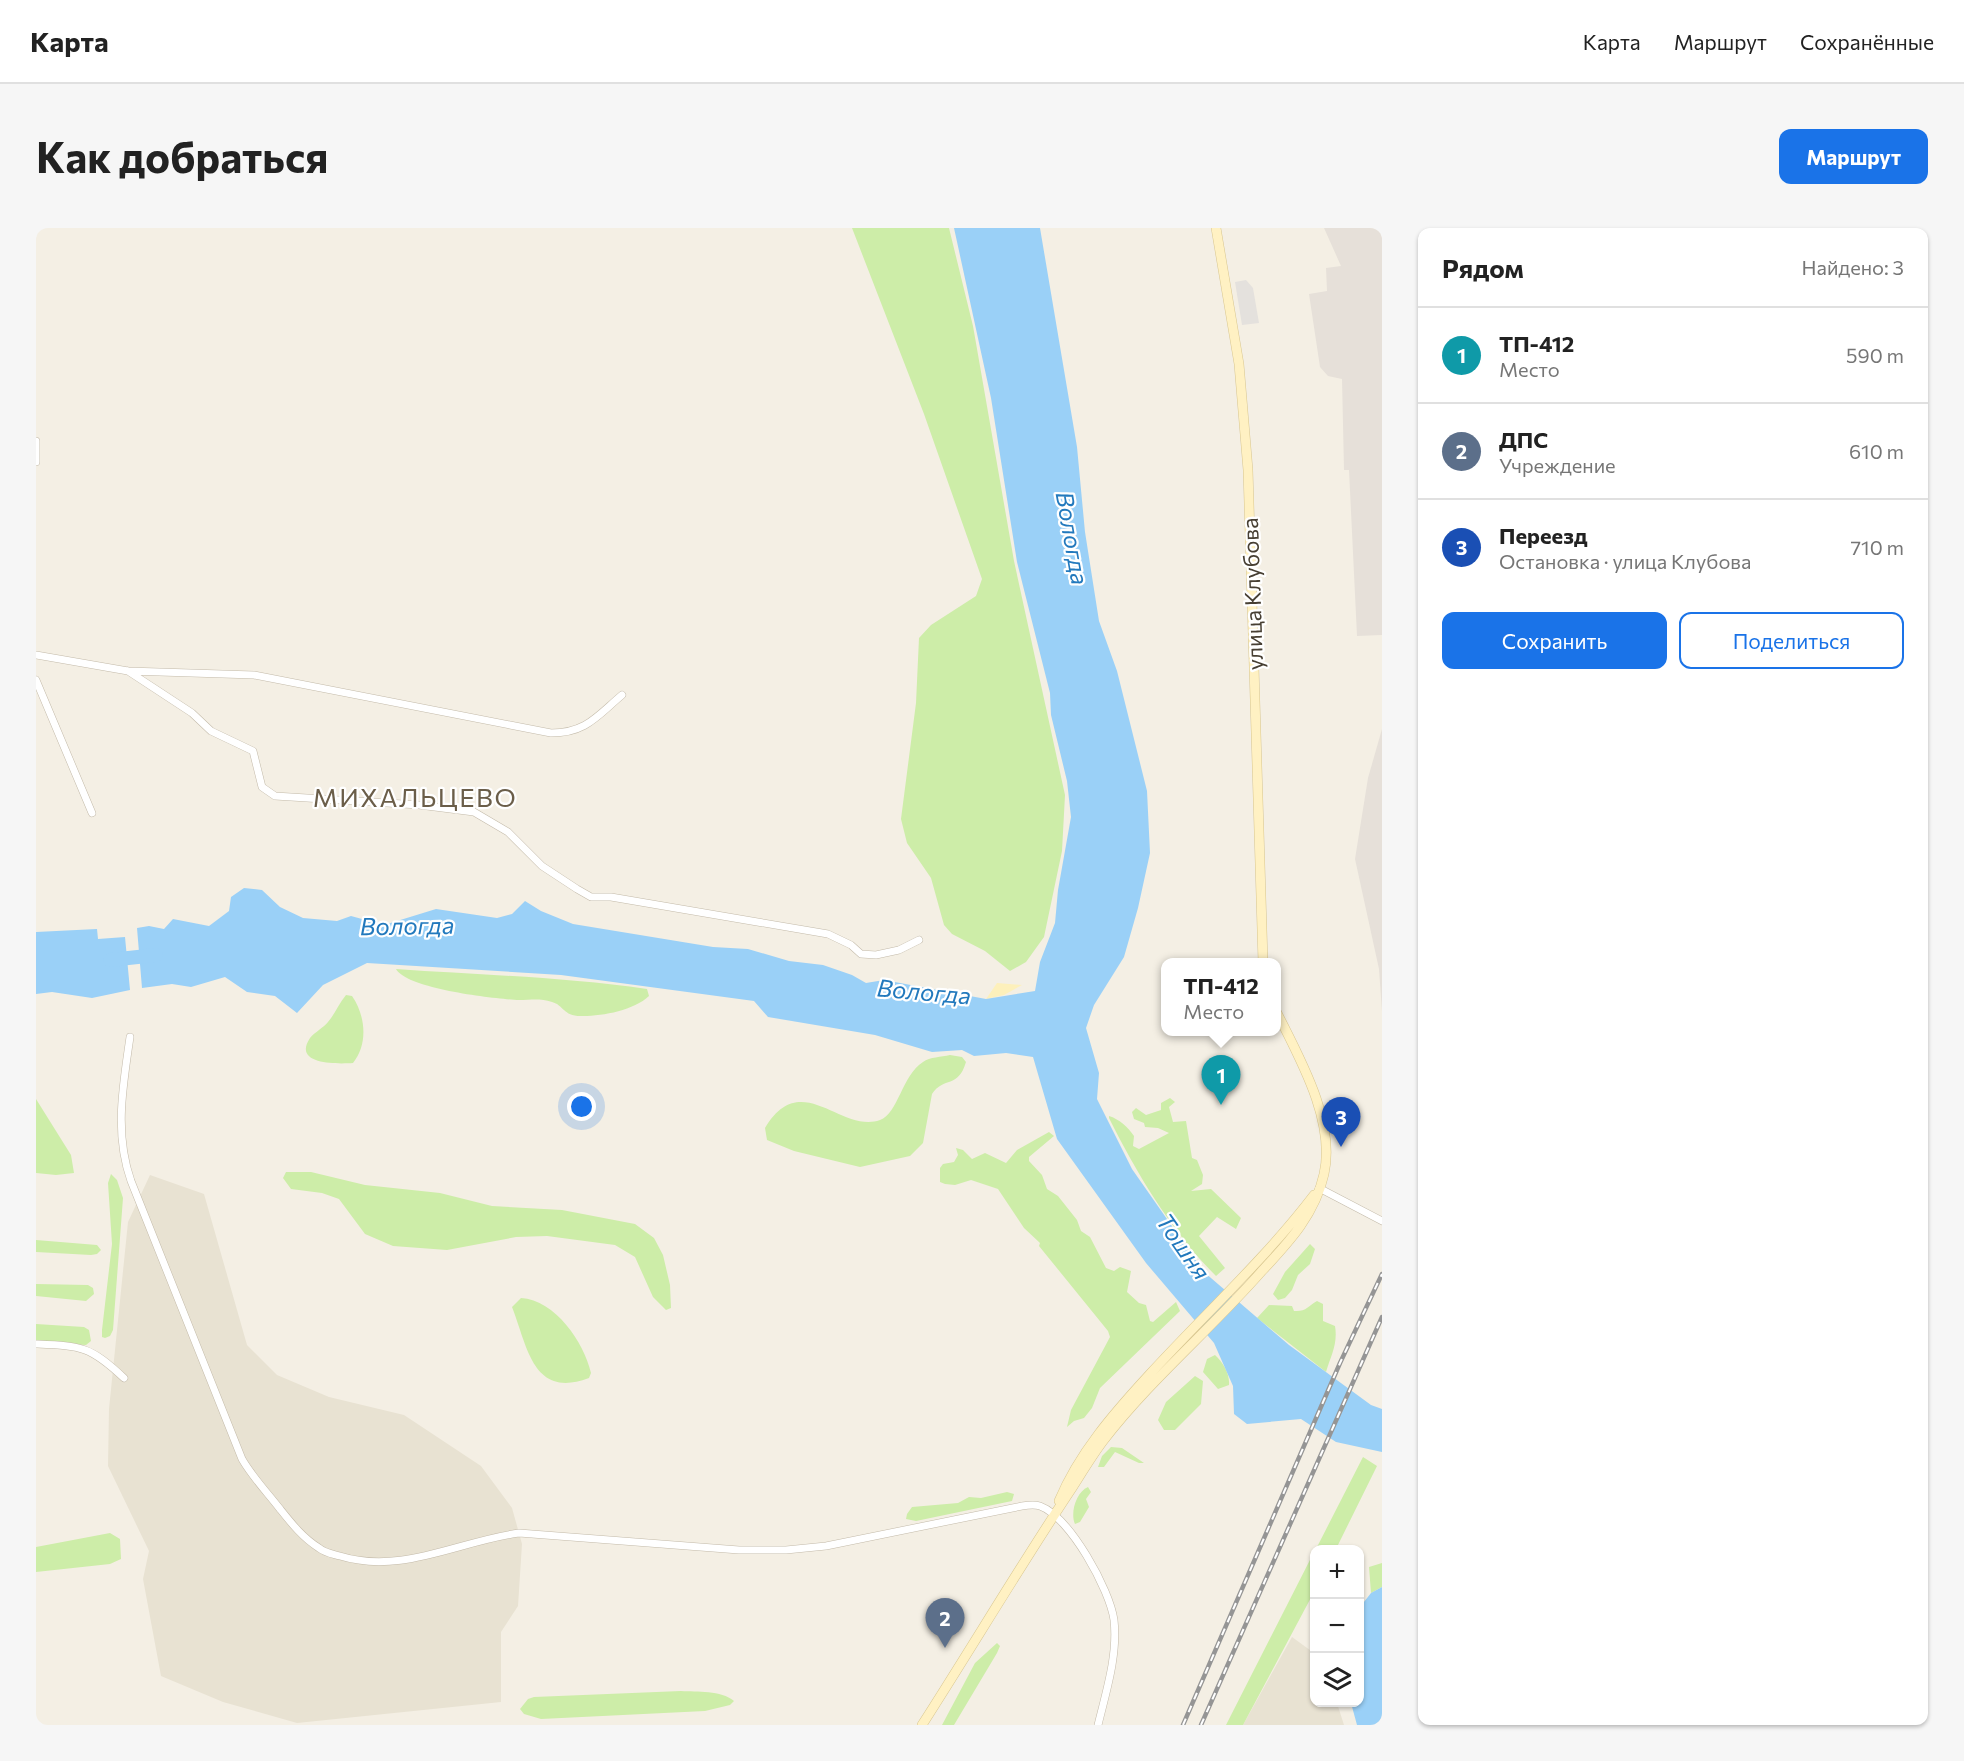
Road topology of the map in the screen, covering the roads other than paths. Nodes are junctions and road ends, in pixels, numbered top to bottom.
1 (1216, 228) edge
2 (36, 441) edge
3 (36, 462) edge
4 (36, 655) edge
5 (128, 671) junction
6 (36, 680) edge
7 (622, 695) dead end
8 (92, 813) dead end
9 (919, 940) dead end
10 (1263, 958) edge
11 (1281, 1022) edge
12 (130, 1037) dead end
13 (1319, 1188) junction
14 (1382, 1221) edge
15 (36, 1344) edge
16 (124, 1378) dead end
17 (1053, 1515) junction
18 (922, 1725) edge
19 (1098, 1725) edge

1 - 10 main road, улица Клубова
2 - 3 street
4 - 5 street
5 - 7 street
5 - 9 street
6 - 8 street
11 - 13 main road
12 - 17 street
13 - 14 street
13 - 17 main road
13 - 17 main road
15 - 16 street
17 - 18 main road
17 - 19 street

